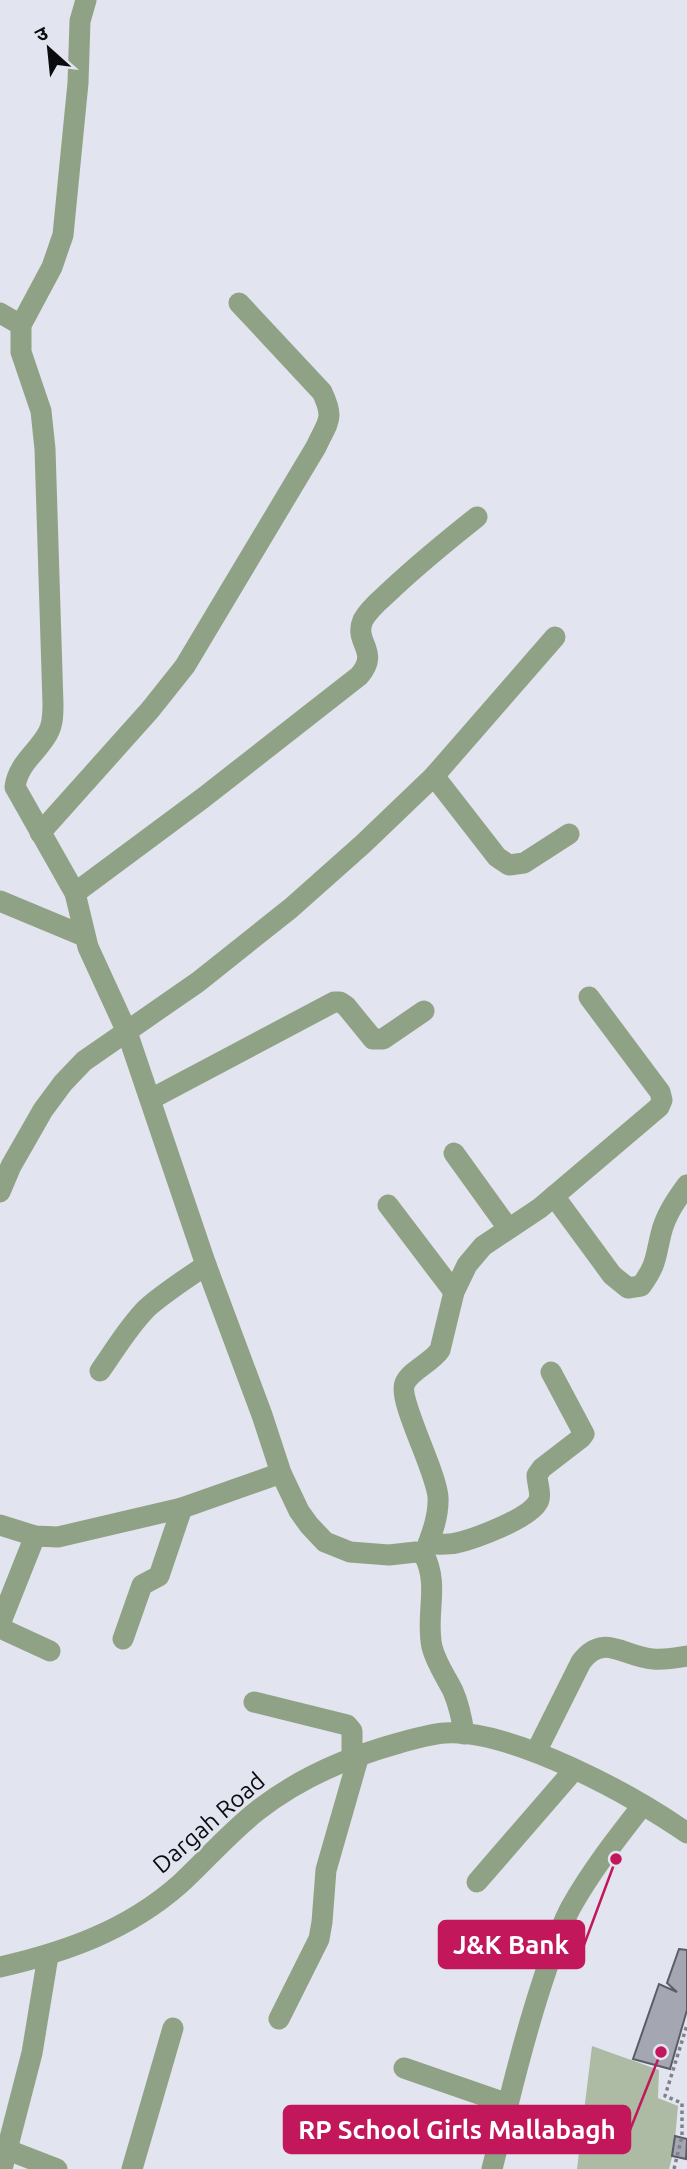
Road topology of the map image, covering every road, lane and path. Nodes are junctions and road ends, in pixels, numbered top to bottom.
1 (86, 0) edge
2 (239, 303) dead end
3 (0, 313) edge
4 (21, 325) junction
5 (477, 517) dead end
6 (555, 637) dead end
7 (434, 776) junction
8 (40, 833) junction
9 (569, 834) dead end
10 (75, 893) junction
11 (0, 901) edge
12 (84, 936) junction
13 (589, 997) dead end
14 (424, 1011) dead end
15 (127, 1032) junction
16 (150, 1099) junction
17 (454, 1153) dead end
18 (687, 1185) edge
19 (0, 1192) edge
20 (554, 1196) junction
21 (388, 1205) dead end
22 (508, 1228) junction
23 (206, 1265) junction
24 (454, 1292) junction
25 (100, 1371) dead end
26 (551, 1371) dead end
27 (281, 1473) junction
28 (181, 1508) junction
29 (0, 1525) edge
30 (34, 1536) junction
31 (426, 1549) junction
32 (0, 1626) edge
33 (123, 1639) dead end
34 (50, 1651) dead end
35 (687, 1656) edge
36 (254, 1702) dead end
37 (464, 1734) junction
38 (536, 1752) junction
39 (355, 1756) junction
40 (574, 1770) junction
41 (642, 1805) junction
42 (687, 1833) edge
43 (477, 1882) dead end
44 (48, 1956) junction
45 (0, 1967) edge
46 (279, 2019) dead end
47 (687, 2025) edge
48 (173, 2028) dead end
49 (404, 2068) dead end
50 (508, 2104) junction
51 (5, 2160) edge
52 (57, 2169) edge
53 (132, 2169) edge
54 (492, 2169) edge
55 (674, 2169) edge

1 - 4 street
2 - 8 street
3 - 4 street
4 - 8 street
5 - 10 street
6 - 7 street
7 - 9 street
7 - 15 street
8 - 10 street
10 - 12 street
11 - 12 street
12 - 15 street
13 - 20 street
14 - 16 street
15 - 16 street
15 - 19 street
16 - 23 street
17 - 22 street
18 - 20 street
20 - 22 street
21 - 24 street
22 - 24 street
23 - 25 street
23 - 27 street
24 - 31 street
26 - 31 street
27 - 28 street
27 - 31 street
28 - 30 street
28 - 33 street
29 - 30 street
30 - 32 street
31 - 37 street
32 - 34 street
35 - 38 street
36 - 39 street
37 - 38 street, Dargah Road
37 - 39 street, Dargah Road
38 - 40 street, Dargah Road
39 - 44 street, Dargah Road
39 - 46 street
40 - 41 street, Dargah Road
40 - 43 street
41 - 42 street, Dargah Road
41 - 50 street
44 - 45 street, Dargah Road
44 - 51 street
47 - 55 path
48 - 53 street
49 - 50 street
50 - 54 street
51 - 52 street

